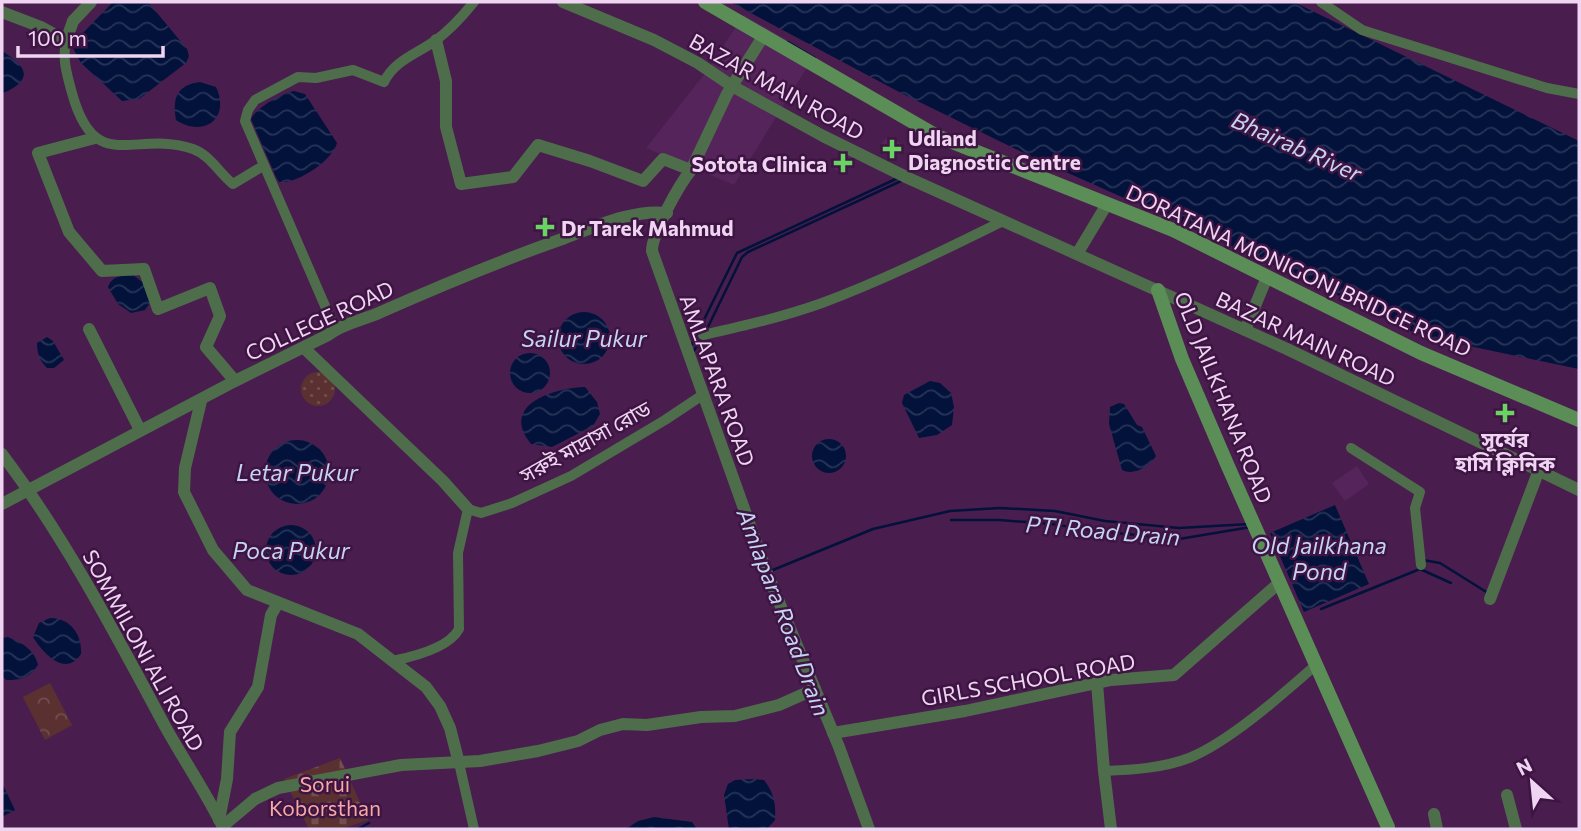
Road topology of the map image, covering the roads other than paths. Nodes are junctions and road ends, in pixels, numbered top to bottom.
1 (91, 2) edge
2 (474, 2) edge
3 (563, 2) edge
4 (705, 2) edge
5 (1321, 2) edge
6 (2, 12) edge
7 (764, 34) junction
8 (436, 40) junction
9 (66, 41) junction
10 (732, 86) junction
11 (1579, 94) edge
12 (95, 138) junction
13 (263, 166) junction
14 (691, 170) junction
15 (1107, 204) junction
16 (667, 213) junction
17 (1003, 221) junction
18 (1077, 254) junction
19 (1267, 277) junction
20 (1158, 290) junction
21 (89, 329) dead end
22 (335, 329) junction
23 (1245, 330) junction
24 (703, 335) dead end
25 (304, 348) junction
26 (234, 381) junction
27 (704, 394) junction
28 (201, 401) junction
29 (1579, 420) edge
30 (140, 430) junction
31 (1351, 448) dead end
32 (2, 454) edge
33 (1539, 470) junction
34 (29, 490) junction
35 (1579, 490) edge
36 (2, 504) edge
37 (468, 509) junction
38 (1421, 565) dead end
39 (1279, 583) junction
40 (1490, 599) dead end
41 (278, 603) junction
42 (393, 661) junction
43 (1316, 665) junction
44 (1097, 683) junction
45 (815, 690) junction
46 (833, 733) junction
47 (460, 763) junction
48 (1104, 771) junction
49 (1507, 795) dead end
50 (1434, 814) dead end
51 (222, 825) edge
52 (1388, 827) dead end
53 (474, 829) edge
54 (869, 829) edge
55 (1111, 829) edge
56 (1437, 829) edge
57 (1516, 829) edge

1 - 9 street
2 - 8 street
3 - 10 street, BAZAR MAIN ROAD
4 - 7 main road, DORATANA MONIGONJ BRIDGE ROAD
5 - 11 street
6 - 9 street
7 - 10 street, AMLAPARA ROAD
7 - 15 main road, DORATANA MONIGONJ BRIDGE ROAD
8 - 13 street
8 - 14 street
9 - 12 street
10 - 14 street, AMLAPARA ROAD
10 - 17 street, BAZAR MAIN ROAD
12 - 13 street
12 - 26 street
13 - 22 street
14 - 16 street, AMLAPARA ROAD
15 - 18 street
15 - 19 main road, DORATANA MONIGONJ BRIDGE ROAD
16 - 22 street, COLLEGE ROAD
16 - 27 street, AMLAPARA ROAD
17 - 18 street, BAZAR MAIN ROAD
17 - 24 street
18 - 20 street, BAZAR MAIN ROAD
19 - 23 street
19 - 29 main road, DORATANA MONIGONJ BRIDGE ROAD
20 - 23 street, BAZAR MAIN ROAD
20 - 39 main road, OLD JAILKHANA ROAD
21 - 30 street
22 - 25 street, COLLEGE ROAD
23 - 33 street, BAZAR MAIN ROAD
25 - 26 street, COLLEGE ROAD
25 - 37 street
26 - 28 street, COLLEGE ROAD
27 - 37 street, সরুই মাদ্রাসা রোড
27 - 45 street, AMLAPARA ROAD
28 - 30 street, COLLEGE ROAD
28 - 41 street
30 - 34 street, COLLEGE ROAD
31 - 38 street
32 - 34 street, SOMMILONI ALI ROAD
33 - 35 street, BAZAR MAIN ROAD
33 - 40 street
34 - 36 street, COLLEGE ROAD
34 - 51 street, SOMMILONI ALI ROAD
37 - 42 street
39 - 43 main road, OLD JAILKHANA ROAD
39 - 44 street, GIRLS SCHOOL ROAD
41 - 42 street
41 - 51 street
42 - 47 street
43 - 48 street
43 - 52 main road, OLD JAILKHANA ROAD
44 - 46 street, GIRLS SCHOOL ROAD
44 - 48 street
45 - 46 street, AMLAPARA ROAD
45 - 47 street
46 - 54 street, AMLAPARA ROAD
47 - 51 street
47 - 53 street
48 - 55 street
49 - 57 street
50 - 56 street

